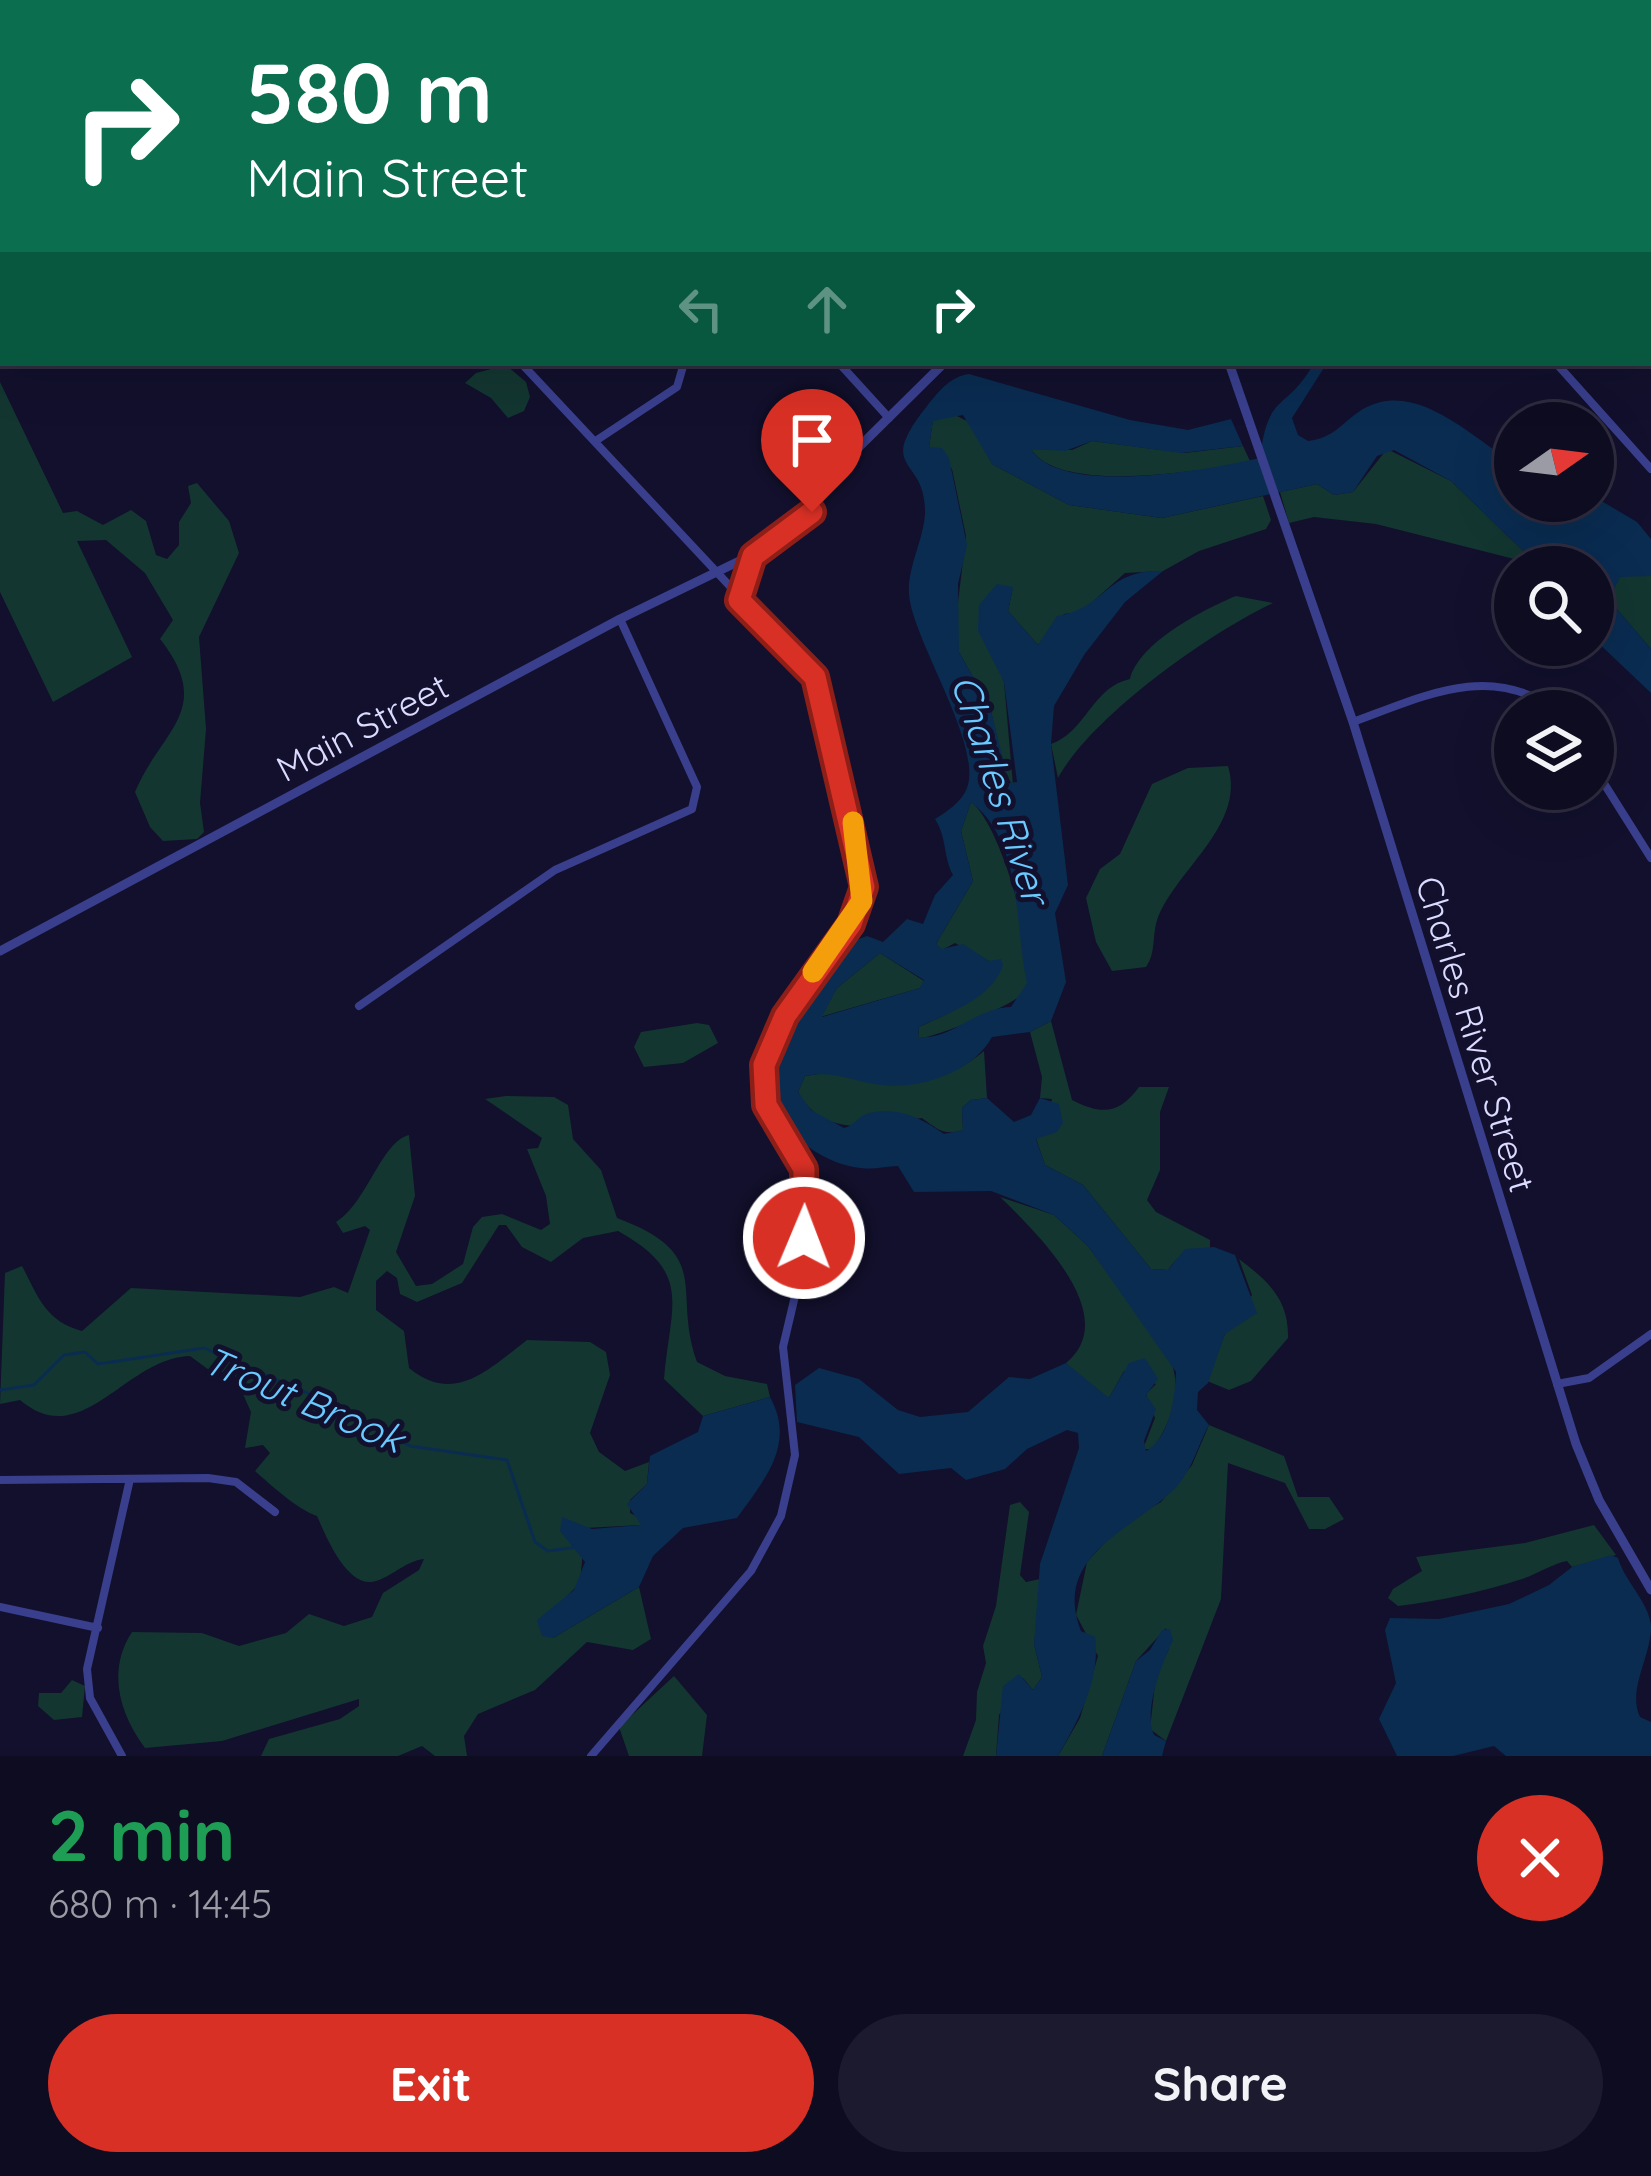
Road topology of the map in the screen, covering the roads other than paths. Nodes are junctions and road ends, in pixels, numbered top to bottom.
1 (524, 366) edge
2 (683, 366) edge
3 (842, 366) edge
4 (941, 366) edge
5 (1230, 366) edge
6 (1559, 366) edge
7 (889, 418) junction
8 (597, 440) junction
9 (1651, 469) edge
10 (753, 556) junction
11 (712, 573) junction
12 (739, 600) junction
13 (620, 619) junction
14 (1519, 690) edge
15 (1353, 722) junction
16 (1614, 800) edge
17 (1651, 859) edge
18 (0, 951) edge
19 (359, 1006) dead end
20 (1651, 1334) edge
21 (1557, 1384) junction
22 (130, 1479) junction
23 (0, 1480) edge
24 (275, 1512) dead end
25 (1651, 1590) edge
26 (0, 1607) edge
27 (99, 1628) junction
28 (122, 1756) edge
29 (591, 1756) edge

1 - 8 street
2 - 8 street
3 - 7 street
4 - 7 street, Main Street
5 - 15 street, Charles River Street
6 - 9 street
7 - 10 street, Main Street
8 - 11 street
10 - 11 street, Main Street
10 - 12 street
11 - 12 street
11 - 13 street, Main Street
12 - 29 street
13 - 18 street, Main Street
13 - 19 street
14 - 15 street
15 - 21 street, Charles River Street
16 - 17 street
20 - 21 street
21 - 25 street, Charles River Street
22 - 23 street
22 - 24 street
22 - 27 street
26 - 27 street
27 - 28 street

